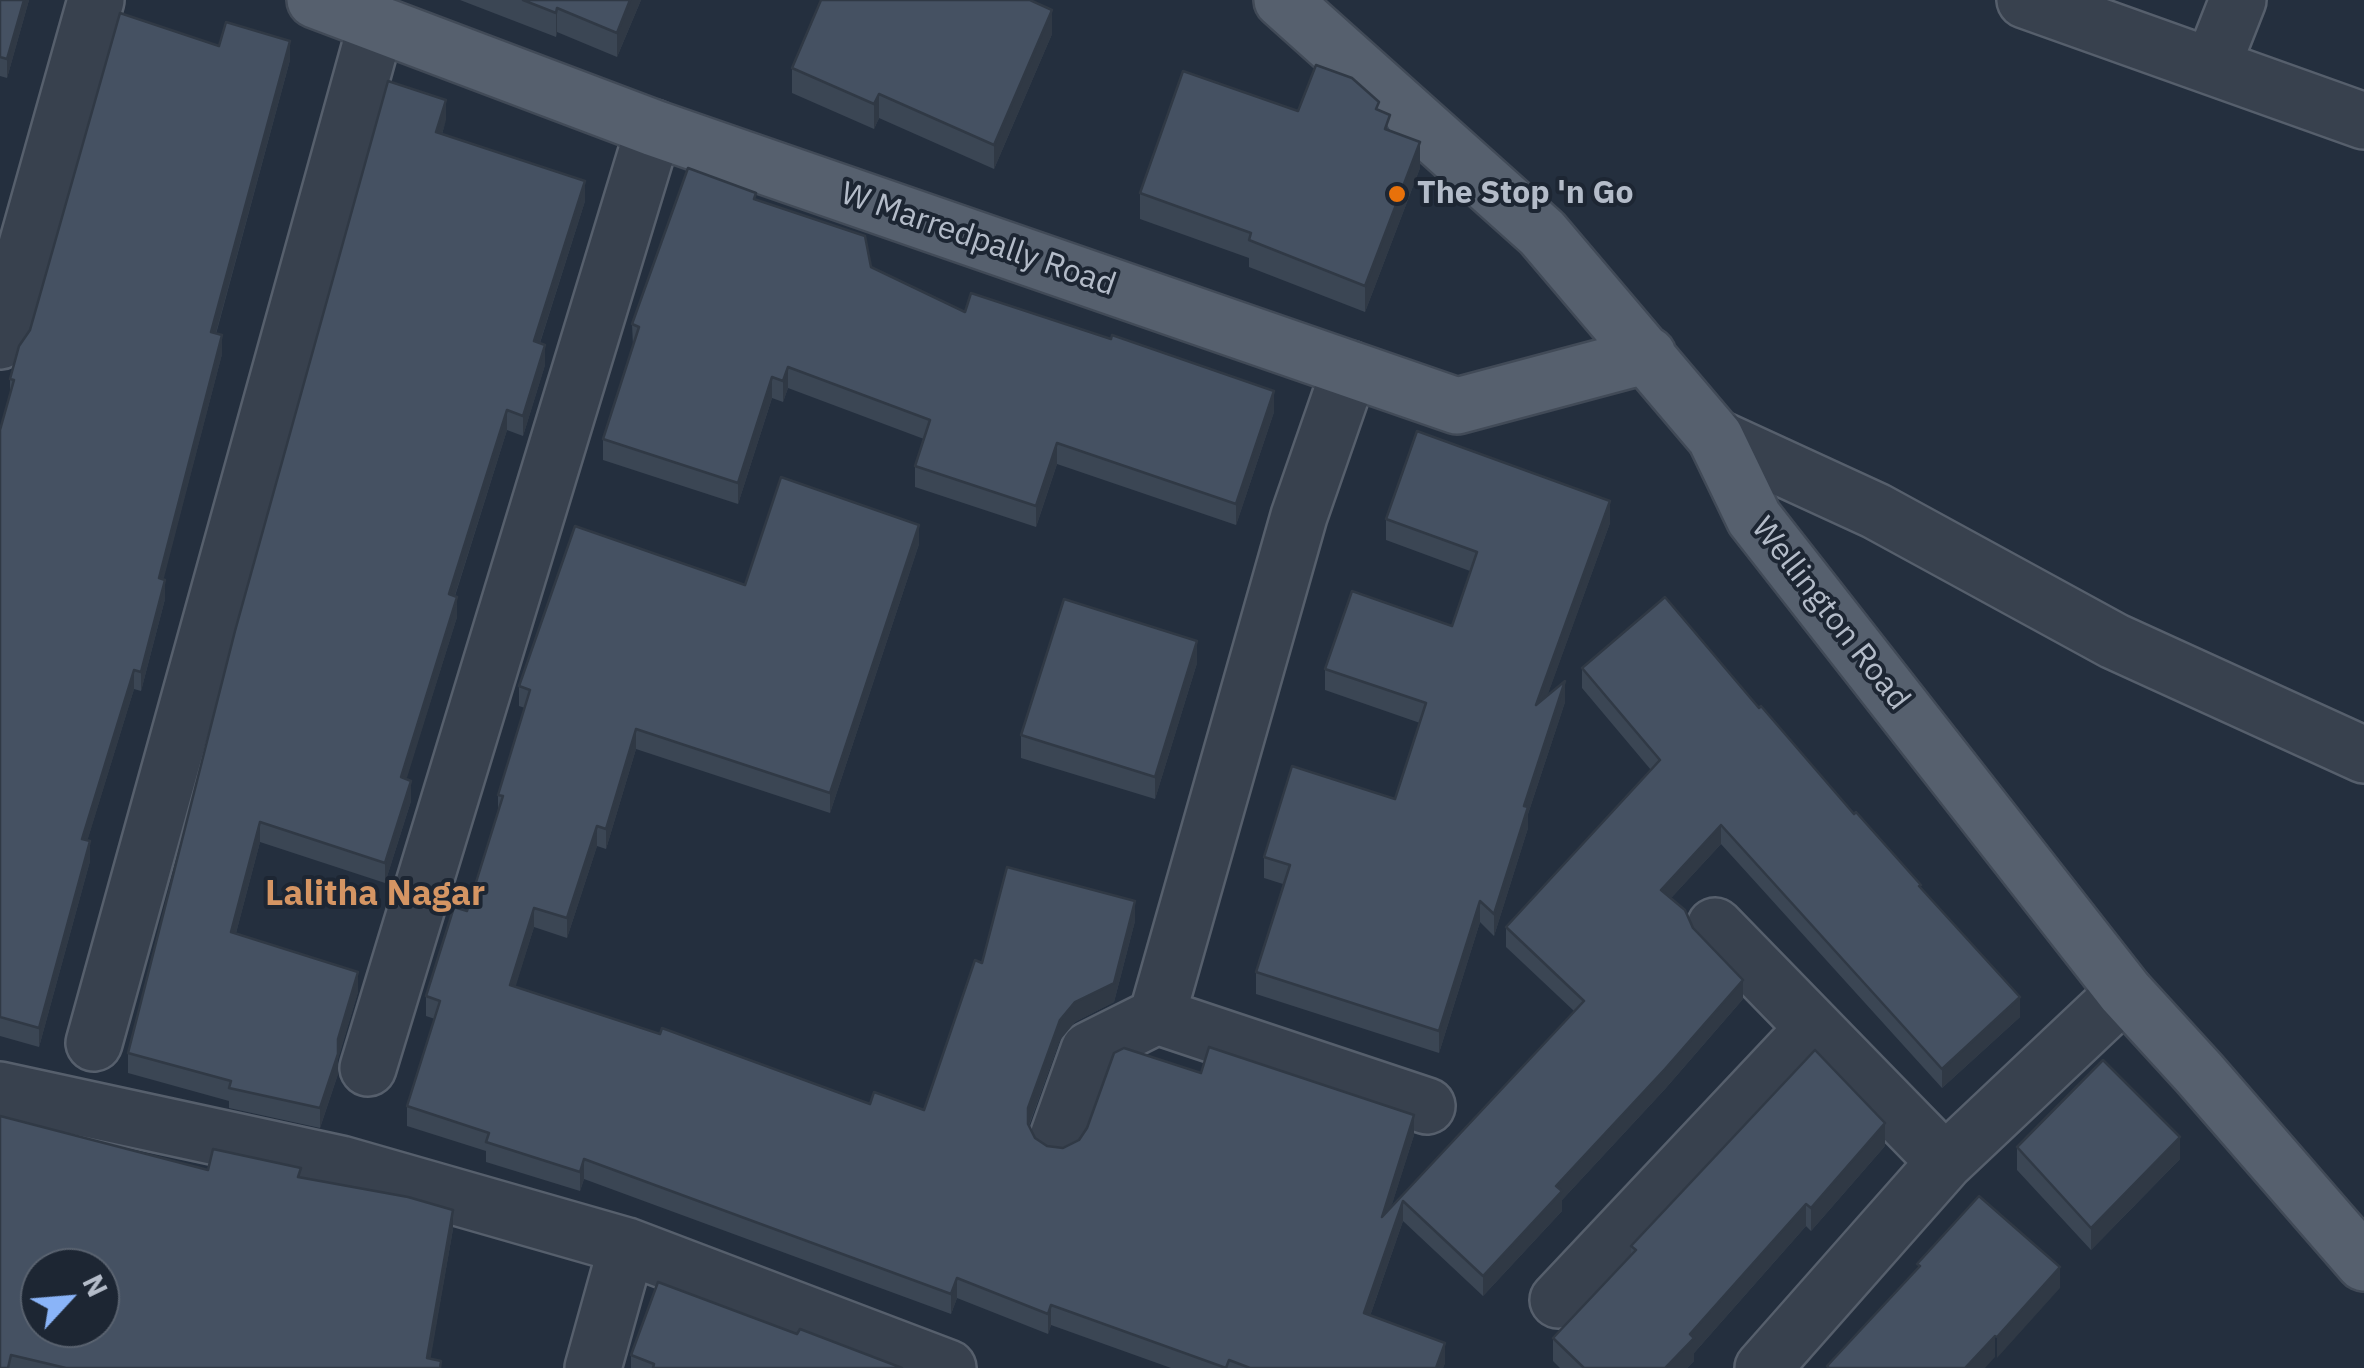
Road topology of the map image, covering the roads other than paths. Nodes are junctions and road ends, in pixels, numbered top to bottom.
1 (96, 0) edge
2 (315, 0) edge
3 (1282, 0) edge
4 (2026, 0) edge
5 (2238, 0) edge
6 (377, 22) junction
7 (2212, 66) junction
8 (2364, 121) edge
9 (654, 128) junction
10 (0, 341) edge
11 (1648, 355) junction
12 (1350, 368) junction
13 (1715, 437) junction
14 (2364, 755) edge
15 (1716, 926) dead end
16 (2125, 992) junction
17 (1157, 1016) junction
18 (1814, 1028) junction
19 (94, 1043) dead end
20 (368, 1068) dead end
21 (0, 1090) edge
22 (1428, 1106) dead end
23 (1058, 1137) dead end
24 (1944, 1162) junction
25 (627, 1246) junction
26 (2364, 1263) edge
27 (1558, 1300) dead end
28 (593, 1368) edge
29 (948, 1368) edge
30 (1763, 1368) edge

1 - 10 street
2 - 6 main road, W Marredpally Road
3 - 11 main road, Wellington Road
4 - 7 street
5 - 7 street
6 - 9 main road, W Marredpally Road
6 - 19 street
7 - 8 street
9 - 12 main road, W Marredpally Road
9 - 20 street
11 - 12 main road, W Marredpally Road
11 - 13 main road, Wellington Road
12 - 17 street
13 - 14 street
13 - 16 main road, Wellington Road
15 - 18 street
16 - 24 street
16 - 26 main road, Wellington Road
17 - 22 street
17 - 23 street
18 - 24 street
18 - 27 street
21 - 25 street
24 - 30 street
25 - 28 street
25 - 29 street

